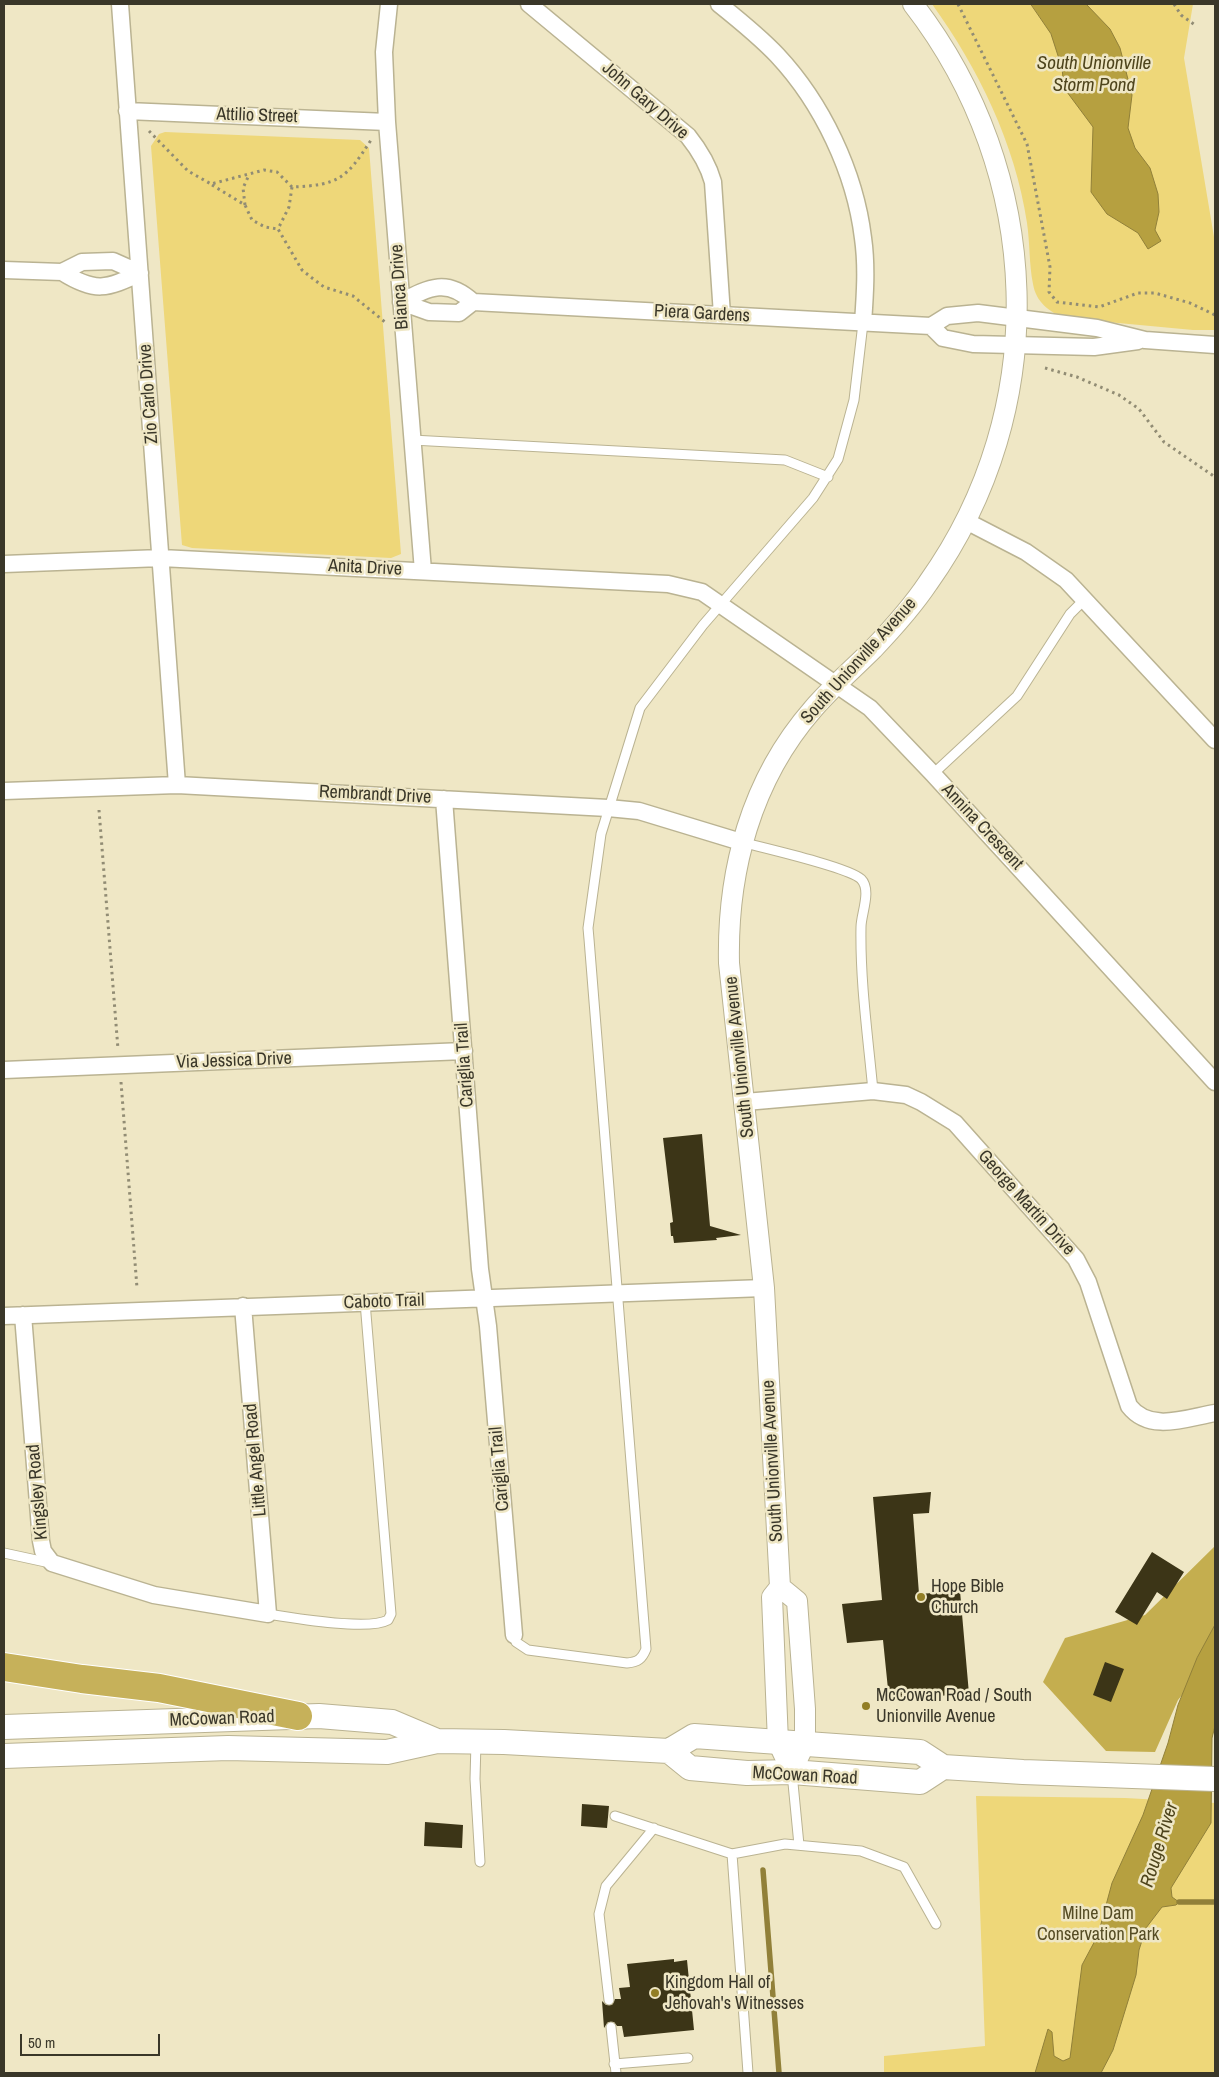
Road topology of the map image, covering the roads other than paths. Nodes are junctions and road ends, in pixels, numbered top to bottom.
1 (120, 4) edge
2 (389, 4) edge
3 (529, 4) edge
4 (719, 4) edge
5 (913, 4) edge
6 (127, 111) junction
7 (388, 122) junction
8 (4, 270) edge
9 (62, 272) junction
10 (140, 273) junction
11 (402, 302) junction
12 (473, 302) junction
13 (722, 315) junction
14 (1017, 318) junction
15 (863, 322) junction
16 (931, 326) junction
17 (1145, 340) junction
18 (1215, 345) edge
19 (1017, 346) junction
20 (412, 440) junction
21 (828, 477) junction
22 (966, 521) junction
23 (161, 558) junction
24 (4, 564) edge
25 (423, 571) junction
26 (1085, 599) junction
27 (721, 605) junction
28 (836, 684) junction
29 (1215, 740) edge
30 (933, 774) junction
31 (177, 785) junction
32 (4, 791) edge
33 (444, 799) junction
34 (608, 808) junction
35 (741, 842) junction
36 (464, 1051) junction
37 (4, 1070) edge
38 (1215, 1082) edge
39 (874, 1091) junction
40 (746, 1102) junction
41 (764, 1288) junction
42 (618, 1293) junction
43 (485, 1298) junction
44 (365, 1302) junction
45 (243, 1306) junction
46 (23, 1315) junction
47 (4, 1316) edge
48 (1215, 1413) edge
49 (4, 1553) edge
50 (52, 1563) junction
51 (780, 1587) junction
52 (268, 1614) junction
53 (514, 1635) joint
54 (4, 1667) edge
55 (298, 1716) junction
56 (4, 1727) edge
57 (437, 1741) junction
58 (476, 1741) junction
59 (778, 1742) junction
60 (805, 1744) junction
61 (669, 1751) junction
62 (4, 1756) edge
63 (943, 1767) junction
64 (792, 1772) junction
65 (1215, 1780) edge
66 (615, 1816) dead end
67 (654, 1828) junction
68 (799, 1845) junction
69 (732, 1854) junction
70 (480, 1862) dead end
71 (936, 1924) dead end
72 (609, 2000) dead end
73 (611, 2027) dead end
74 (688, 2058) dead end
75 (615, 2068) edge
76 (748, 2073) edge

1 - 6 street, Zio Carlo Drive
2 - 7 street, Bianca Drive
3 - 13 street, John Gary Drive
4 - 15 street
5 - 14 street, South Unionville Avenue
6 - 7 street, Attilio Street
6 - 10 street, Zio Carlo Drive
7 - 11 street, Bianca Drive
8 - 9 street
9 - 10 street
9 - 10 street
10 - 23 street, Zio Carlo Drive
11 - 12 street, Piera Gardens
11 - 12 street
11 - 20 street, Bianca Drive
12 - 13 street, Piera Gardens
13 - 15 street, Piera Gardens
14 - 16 street, Piera Gardens
14 - 17 street, Piera Gardens
14 - 19 street, South Unionville Avenue
15 - 16 street, Piera Gardens
15 - 21 lane, Cariglia Trail
16 - 19 street, Piera Gardens
17 - 18 street, Piera Gardens
17 - 19 street, Piera Gardens
19 - 22 street, South Unionville Avenue
20 - 21 lane
20 - 25 street, Bianca Drive
21 - 27 lane, Cariglia Trail
22 - 26 street
22 - 28 street, South Unionville Avenue
23 - 24 street, Anita Drive
23 - 25 street, Anita Drive
23 - 31 street, Zio Carlo Drive
25 - 27 street, Anita Drive
26 - 29 street
26 - 30 lane
27 - 28 street, Annina Crescent
27 - 34 lane, Cariglia Trail
28 - 30 street, Annina Crescent
28 - 35 street, South Unionville Avenue
30 - 38 street, Annina Crescent
31 - 32 street, Rembrandt Drive
31 - 33 street, Rembrandt Drive
33 - 34 street, Rembrandt Drive
33 - 36 street, Cariglia Trail
34 - 35 street, Rembrandt Drive
34 - 42 lane, Cariglia Trail
35 - 39 lane
35 - 40 street, South Unionville Avenue
36 - 37 street, Via Jessica Drive
36 - 43 street, Cariglia Trail
39 - 40 street, George Martin Drive
39 - 48 street, George Martin Drive
40 - 41 street, South Unionville Avenue
41 - 42 street, Caboto Trail
41 - 51 street, South Unionville Avenue
42 - 43 street, Caboto Trail
42 - 53 lane, Cariglia Trail
43 - 44 street, Caboto Trail
43 - 53 street, Cariglia Trail
44 - 45 street, Caboto Trail
44 - 52 lane
45 - 46 street, Caboto Trail
45 - 52 street, Little Angel Road
46 - 47 street, Caboto Trail
46 - 50 street, Kingsley Road
49 - 50 lane
50 - 52 street, Kingsley Road
51 - 59 street, South Unionville Avenue
51 - 60 street
54 - 55 highway
55 - 56 main road, McCowan Road
55 - 57 main road, McCowan Road
57 - 58 main road, McCowan Road
57 - 62 main road, McCowan Road
58 - 61 main road, McCowan Road
58 - 70 lane
59 - 60 main road, McCowan Road
59 - 61 main road, McCowan Road
59 - 64 street, South Unionville Avenue
60 - 63 main road, McCowan Road
60 - 64 street
61 - 64 main road, McCowan Road
63 - 64 main road, McCowan Road
63 - 65 main road, McCowan Road
64 - 68 lane
66 - 67 lane
67 - 69 lane
67 - 72 lane
68 - 69 lane
68 - 71 lane
69 - 76 lane
73 - 75 lane
74 - 75 lane

